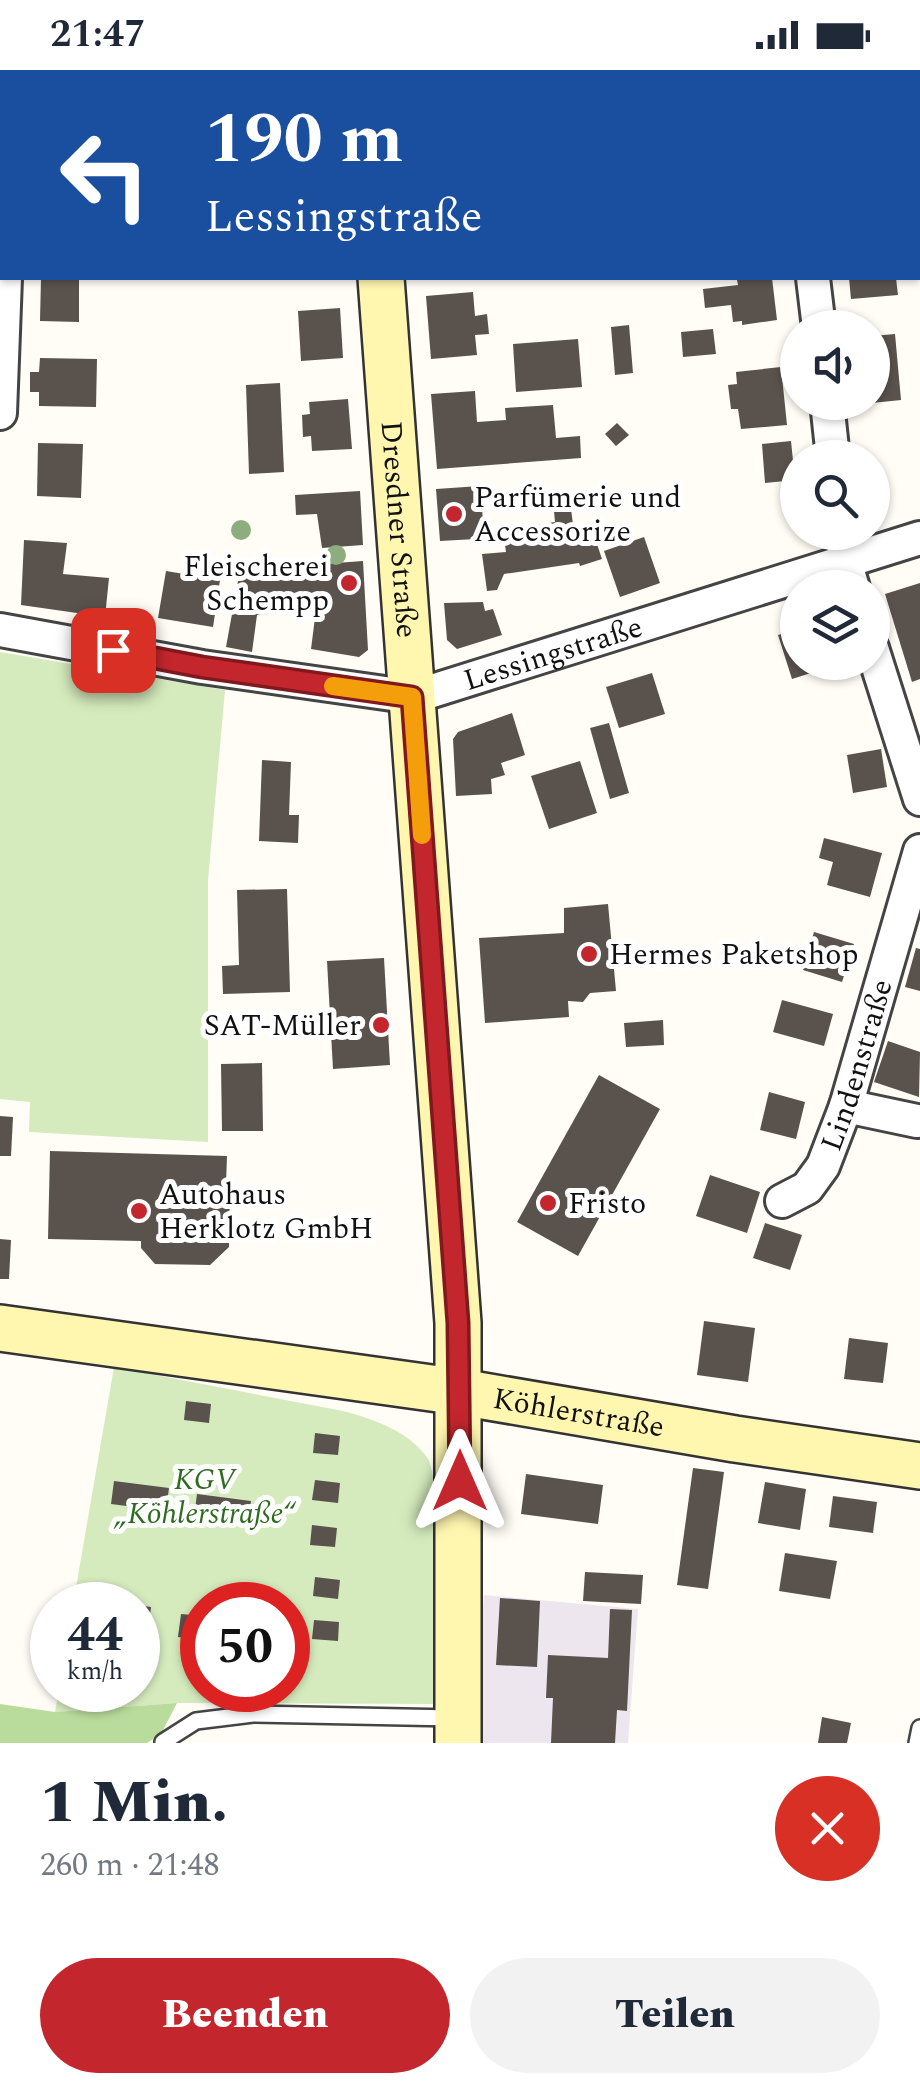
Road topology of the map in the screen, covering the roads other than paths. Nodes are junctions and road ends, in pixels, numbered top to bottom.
1 (5, 280) edge
2 (381, 280) edge
3 (813, 280) edge
4 (816, 310) edge
5 (0, 413) edge
6 (920, 538) edge
7 (847, 560) edge
8 (0, 630) edge
9 (882, 680) edge
10 (412, 697) junction
11 (920, 799) edge
12 (920, 851) edge
13 (846, 1106) junction
14 (917, 1121) dead end
15 (782, 1201) dead end
16 (0, 1328) edge
17 (460, 1392) junction
18 (920, 1466) edge
19 (920, 1728) edge
20 (458, 1731) edge
21 (163, 1742) edge
22 (917, 1743) edge

1 - 5 street
2 - 10 main road, Dresdner Straße
3 - 4 street
6 - 7 street, Lessingstraße
7 - 10 street, Lessingstraße
8 - 10 street, Lessingstraße
9 - 11 street
10 - 17 main road, Dresdner Straße
12 - 13 street, Lindenstraße
13 - 14 street
13 - 15 street, Lindenstraße
16 - 17 main road, Köhlerstraße
17 - 18 main road, Köhlerstraße
17 - 20 main road, Dresdner Straße
19 - 22 lane
20 - 21 lane

